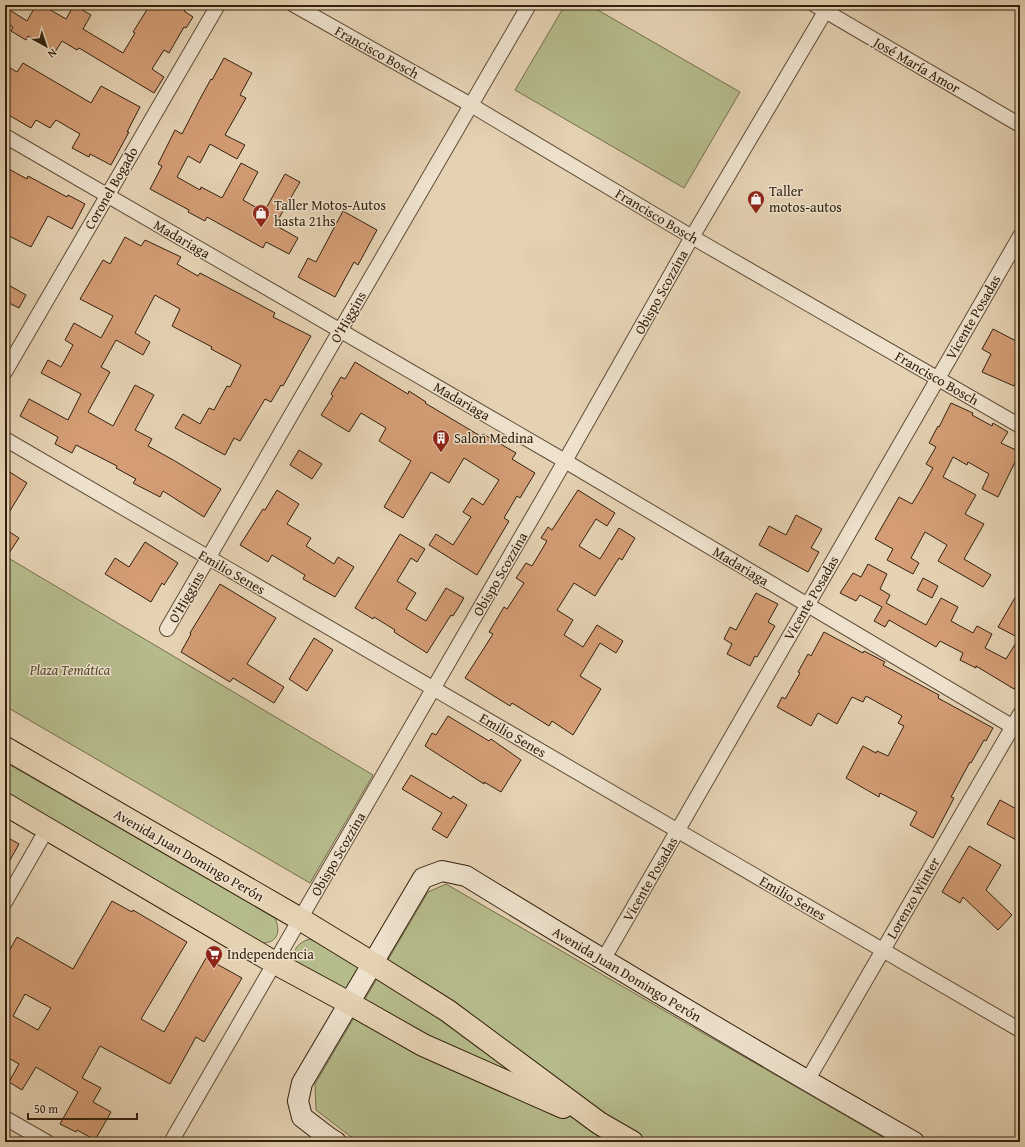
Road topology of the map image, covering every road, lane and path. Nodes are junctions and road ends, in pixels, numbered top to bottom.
1 (218, 5) edge
2 (294, 5) edge
3 (529, 5) edge
4 (823, 7) edge
5 (471, 104) junction
6 (1020, 125) edge
7 (5, 136) edge
8 (107, 195) junction
9 (1020, 236) edge
10 (692, 237) junction
11 (340, 330) junction
12 (5, 372) edge
13 (938, 378) junction
14 (1020, 426) edge
15 (5, 440) edge
16 (566, 461) junction
17 (209, 558) junction
18 (807, 605) junction
19 (167, 629) dead end
20 (434, 689) junction
21 (1020, 714) edge
22 (1016, 729) edge
23 (5, 748) edge
24 (5, 804) edge
25 (47, 828) junction
26 (677, 831) junction
27 (5, 902) edge
28 (300, 919) junction
29 (883, 950) junction
30 (603, 960) junction
31 (275, 963) junction
32 (372, 963) junction
33 (349, 1003) junction
34 (1020, 1030) edge
35 (807, 1081) junction
36 (5, 1118) edge
37 (599, 1123) junction
38 (47, 1142) edge
39 (171, 1142) edge
40 (336, 1142) edge
41 (632, 1142) edge
42 (914, 1142) edge

1 - 8 street, Coronel Bogado
2 - 5 street, Francisco Bosch
3 - 5 street, O'Higgins
4 - 6 street, José María Amor
4 - 10 street, Obispo Scozzina
5 - 10 street, Francisco Bosch
5 - 11 street, O'Higgins
7 - 8 street, Madariaga
8 - 11 street, Madariaga
8 - 12 street, Coronel Bogado
9 - 13 street, Vicente Posadas
10 - 13 street, Francisco Bosch
10 - 16 street, Obispo Scozzina
11 - 16 street, Madariaga
11 - 17 street, O'Higgins
13 - 14 street, Francisco Bosch
13 - 18 street, Vicente Posadas
15 - 17 street, Emilio Senes
16 - 18 street, Madariaga
16 - 20 street, Obispo Scozzina
17 - 19 street, O'Higgins
17 - 20 street, Emilio Senes
18 - 22 street, Madariaga
18 - 26 street, Vicente Posadas
20 - 26 street, Emilio Senes
20 - 28 street, Obispo Scozzina
21 - 22 street, Lorenzo Winter
22 - 29 street, Lorenzo Winter
23 - 28 main road, Avenida Juan Domingo Perón
24 - 25 main road, Avenida Juan Domingo Perón
25 - 27 street
25 - 31 main road, Avenida Juan Domingo Perón
26 - 29 street, Emilio Senes
26 - 30 street, Vicente Posadas
28 - 31 street, Obispo Scozzina
28 - 32 main road, Avenida Juan Domingo Perón
29 - 34 street, Emilio Senes
29 - 35 street, Lorenzo Winter
30 - 32 main road, Avenida Juan Domingo Perón
30 - 35 main road, Avenida Juan Domingo Perón
31 - 33 main road, Avenida Juan Domingo Perón
31 - 39 street, Obispo Scozzina
32 - 33 main road
32 - 37 main road, Avenida Juan Domingo Perón
33 - 37 main road, Avenida Juan Domingo Perón
33 - 40 main road
35 - 42 main road, Avenida Juan Domingo Perón
36 - 38 street
37 - 41 main road, Avenida Juan Domingo Perón

